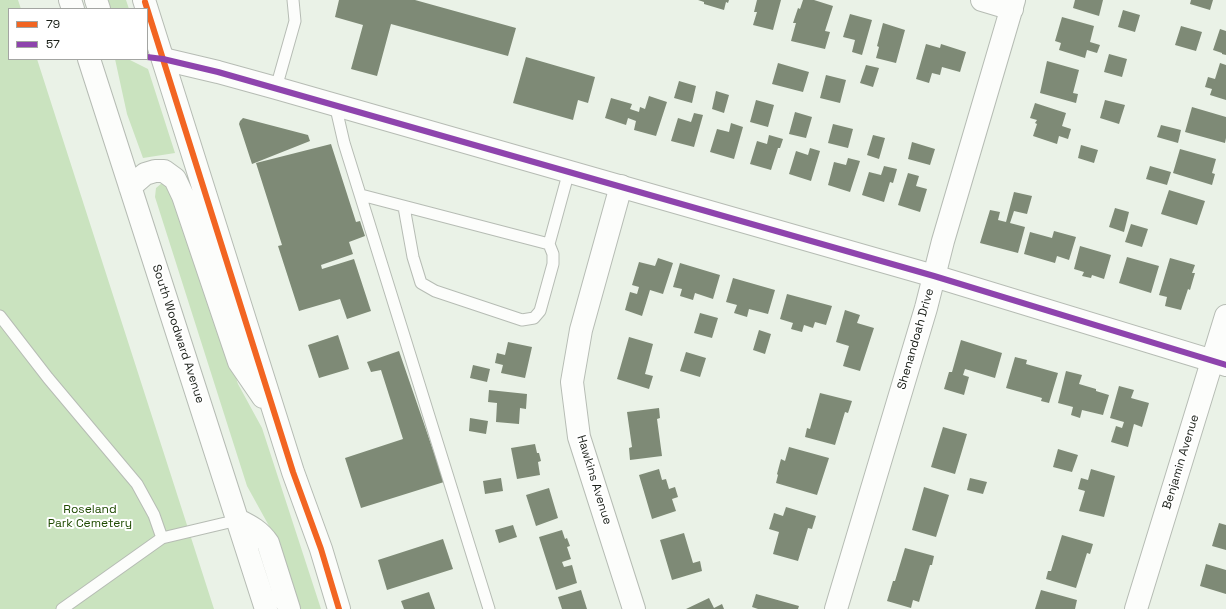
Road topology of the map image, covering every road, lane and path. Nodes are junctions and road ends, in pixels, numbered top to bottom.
1 (293, 0) edge
2 (982, 0) edge
3 (1013, 4) edge
4 (148, 21) edge
5 (155, 58) edge
6 (89, 60) edge
7 (276, 88) junction
8 (335, 104) junction
9 (569, 171) junction
10 (621, 186) junction
11 (130, 187) junction
12 (361, 195) junction
13 (404, 207) junction
14 (549, 244) junction
15 (934, 276) junction
16 (0, 316) edge
17 (1226, 316) edge
18 (1219, 363) edge
19 (275, 415) junction
20 (238, 520) junction
21 (162, 538) junction
22 (62, 609) edge
23 (266, 609) edge
24 (289, 609) edge
25 (339, 609) edge
26 (490, 609) edge
27 (634, 609) edge
28 (836, 609) edge
29 (1136, 609) edge

1 - 7 lane
2 - 3 street
3 - 15 street, Shenandoah Drive
4 - 5 street
5 - 7 street
5 - 19 street
6 - 11 street, South Woodward Avenue
7 - 8 street
8 - 9 street
8 - 12 lane
9 - 10 street
9 - 14 lane
10 - 15 street
10 - 27 street, Hawkins Avenue
11 - 19 street
11 - 20 street, South Woodward Avenue
12 - 13 lane
12 - 26 lane
13 - 14 lane
13 - 14 lane
15 - 18 street
15 - 28 street, Shenandoah Drive
16 - 21 lane
17 - 18 street, Benjamin Avenue
18 - 29 street, Benjamin Avenue
19 - 25 street
20 - 21 lane
20 - 23 street, South Woodward Avenue
20 - 24 street
21 - 22 lane

